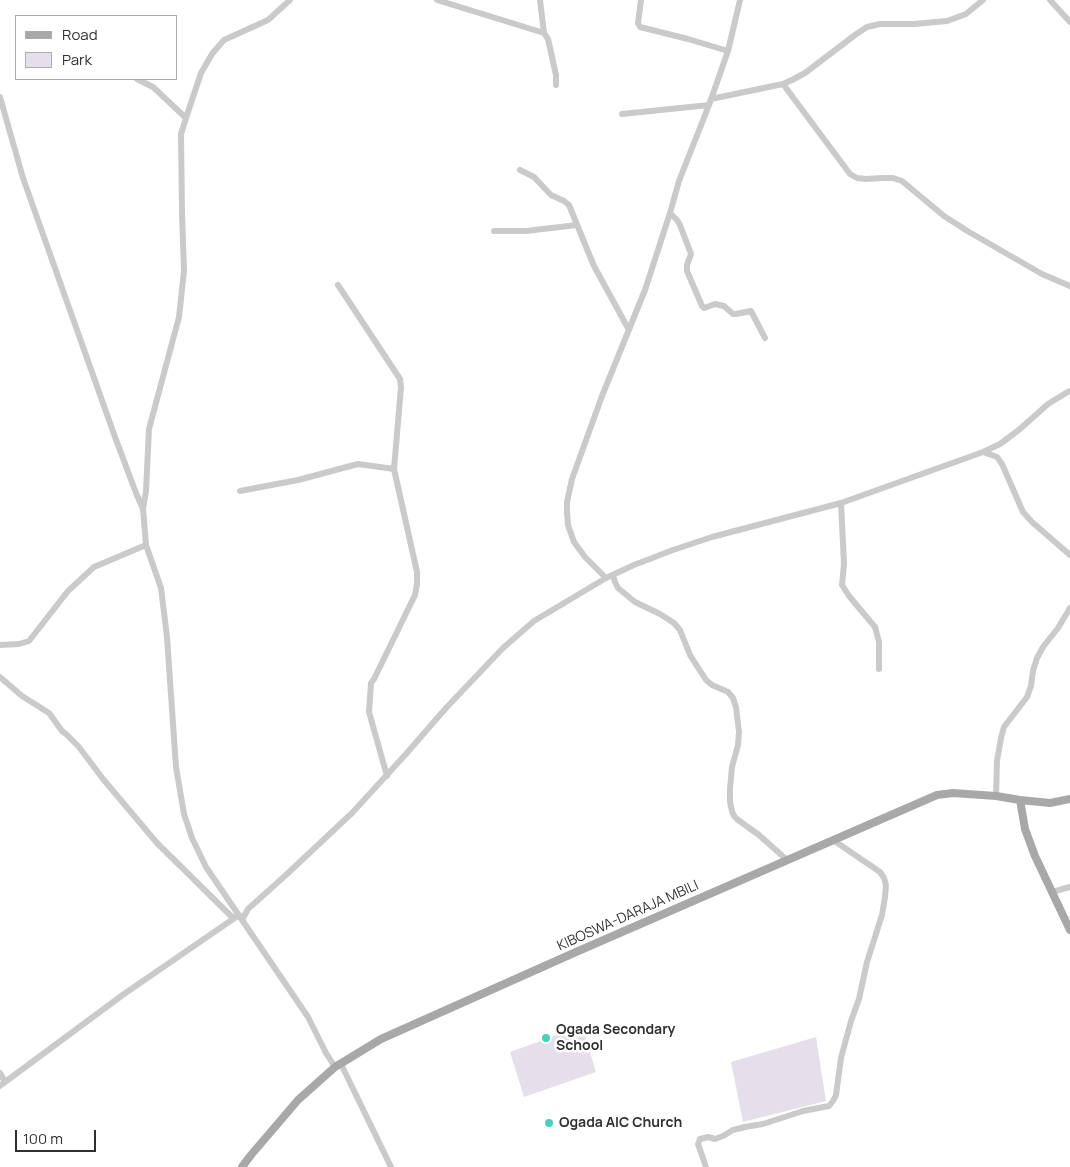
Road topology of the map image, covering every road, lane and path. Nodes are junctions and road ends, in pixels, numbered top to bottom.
1 (290, 0) edge
2 (437, 0) edge
3 (540, 0) edge
4 (641, 0) edge
5 (740, 0) edge
6 (983, 0) edge
7 (1050, 0) edge
8 (1070, 22) edge
9 (544, 33) junction
10 (728, 51) junction
11 (139, 80) edge
12 (556, 84) dead end
13 (783, 84) junction
14 (0, 97) edge
15 (710, 102) junction
16 (622, 114) dead end
17 (186, 118) junction
18 (520, 170) dead end
19 (670, 213) junction
20 (577, 225) junction
21 (494, 231) dead end
22 (338, 285) dead end
23 (1070, 286) edge
24 (629, 330) junction
25 (765, 338) dead end
26 (1070, 391) edge
27 (982, 452) junction
28 (394, 469) junction
29 (240, 491) dead end
30 (841, 503) junction
31 (143, 509) junction
32 (146, 545) junction
33 (1070, 555) edge
34 (613, 575) junction
35 (606, 578) junction
36 (1070, 608) edge
37 (0, 645) edge
38 (879, 669) dead end
39 (0, 677) edge
40 (386, 776) junction
41 (996, 796) junction
42 (1070, 799) edge
43 (1020, 800) junction
44 (833, 840) junction
45 (787, 860) junction
46 (1070, 887) edge
47 (1052, 892) junction
48 (231, 916) dead end
49 (241, 918) junction
50 (1070, 930) edge
51 (338, 1066) junction
52 (0, 1073) edge
53 (3, 1084) edge
54 (242, 1167) edge
55 (391, 1167) edge
56 (706, 1167) edge

1 - 17 street
2 - 9 street
3 - 9 street
4 - 10 street
5 - 10 street
6 - 13 street
7 - 8 street
9 - 12 street
10 - 15 street
11 - 17 street
13 - 15 street
13 - 23 street
14 - 31 street
15 - 16 street
15 - 19 street
17 - 31 street
18 - 20 street
19 - 24 street
19 - 25 street
20 - 21 street
20 - 24 street
22 - 28 street
24 - 35 street
26 - 27 street
27 - 30 street
27 - 33 street
28 - 29 street
28 - 40 street
30 - 34 street
30 - 38 street
31 - 32 street
32 - 37 street
32 - 49 street
34 - 35 street
34 - 45 street
35 - 40 street
36 - 41 street
39 - 48 street
40 - 49 street
41 - 43 main road, KIBOSWA-DARAJA MBILI
41 - 44 main road, KIBOSWA-DARAJA MBILI
42 - 43 main road, KIBOSWA-DARAJA MBILI
43 - 47 main road
44 - 45 main road, KIBOSWA-DARAJA MBILI
44 - 56 street
45 - 51 main road, KIBOSWA-DARAJA MBILI
46 - 47 street
47 - 50 main road
49 - 51 street
49 - 53 street
51 - 54 main road, KIBOSWA-DARAJA MBILI
51 - 55 street
52 - 53 street

